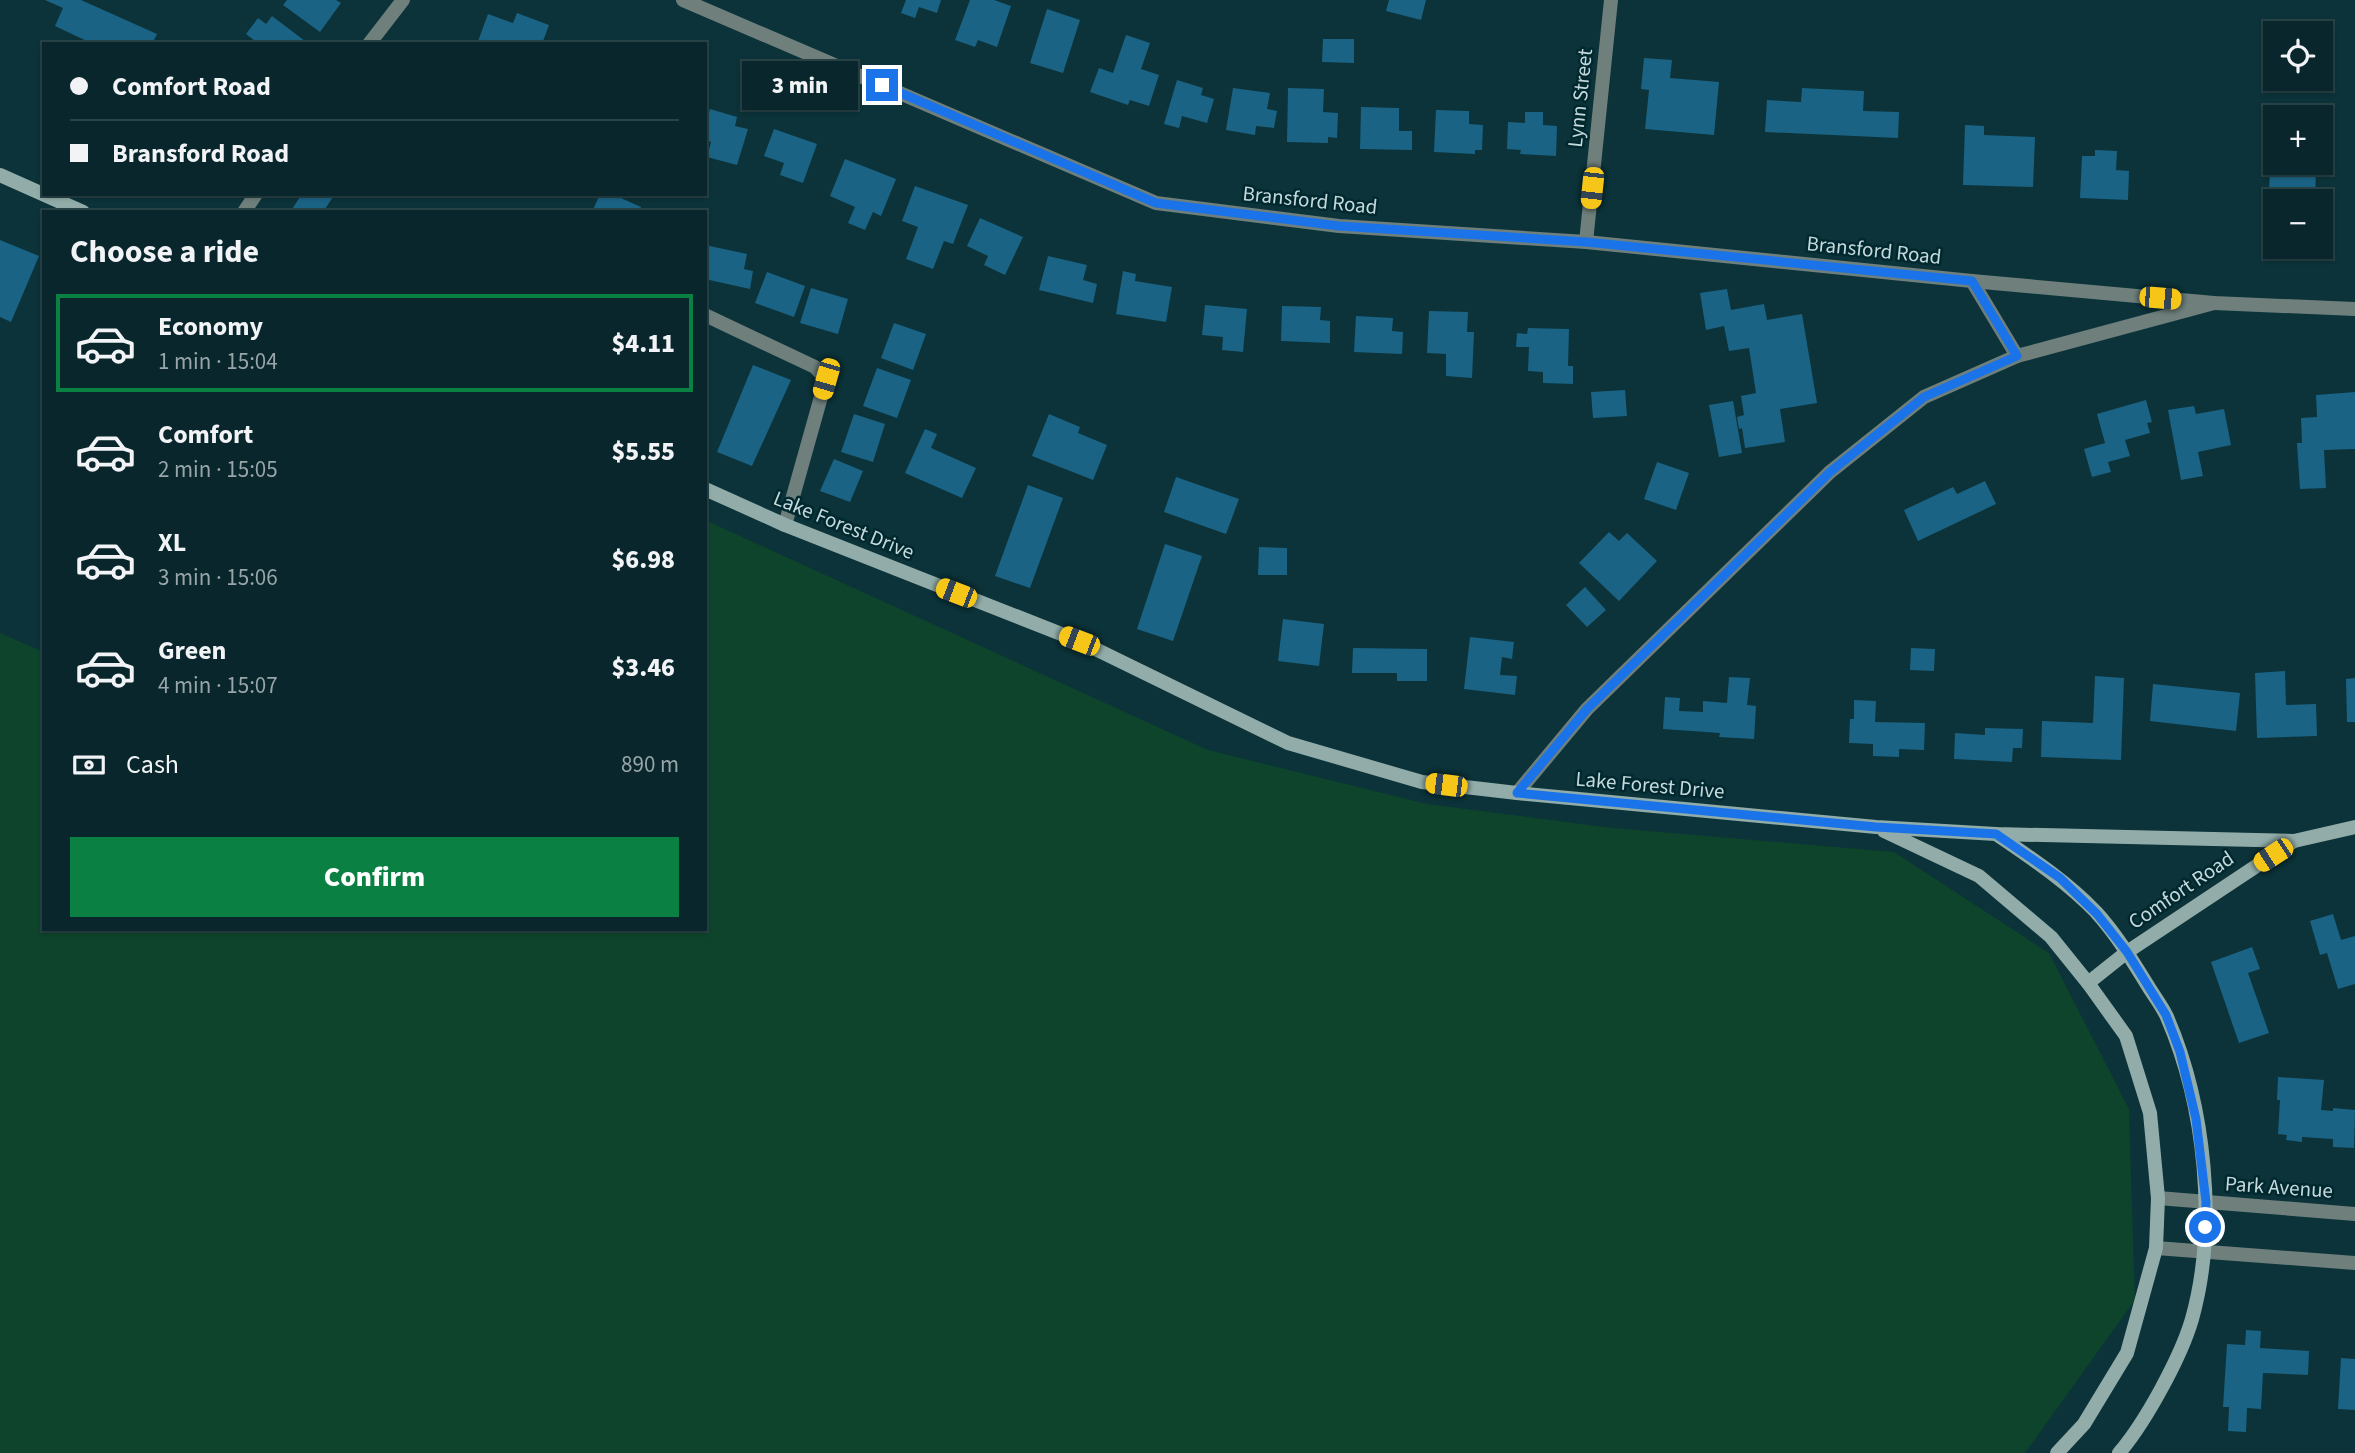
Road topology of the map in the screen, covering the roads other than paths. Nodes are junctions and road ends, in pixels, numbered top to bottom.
1 (403, 0) edge
2 (682, 0) edge
3 (1611, 0) edge
4 (371, 42) edge
5 (0, 176) edge
6 (42, 194) edge
7 (46, 196) edge
8 (78, 210) edge
9 (1586, 242) junction
10 (1972, 281) junction
11 (2214, 303) junction
12 (2355, 309) edge
13 (707, 317) edge
14 (2017, 356) junction
15 (707, 490) edge
16 (785, 525) junction
17 (1517, 793) junction
18 (1876, 827) junction
19 (2355, 827) edge
20 (1996, 834) junction
21 (2294, 841) junction
22 (2127, 952) junction
23 (2088, 983) junction
24 (2158, 1198) junction
25 (2206, 1202) junction
26 (2355, 1214) edge
27 (2155, 1248) junction
28 (2203, 1252) junction
29 (2355, 1263) edge
30 (2057, 1453) edge
31 (2119, 1453) edge

1 - 4 street
2 - 9 street, Bransford Road
3 - 9 street, Lynn Street
5 - 6 street
7 - 8 street
9 - 10 street, Bransford Road
10 - 11 street, Bransford Road
10 - 14 street
11 - 12 street, Bransford Road
11 - 14 street
13 - 16 street
14 - 17 street
15 - 16 street, Lake Forest Drive
16 - 17 street, Lake Forest Drive
17 - 18 street, Lake Forest Drive
18 - 20 street, Lake Forest Drive
18 - 23 street
19 - 21 street, Lake Forest Drive
20 - 21 street, Lake Forest Drive
20 - 22 street, Comfort Road
21 - 22 street, Comfort Road
22 - 23 street, Comfort Road
22 - 25 street, Comfort Road
23 - 24 street
24 - 25 street, Park Avenue
24 - 27 street
25 - 26 street, Park Avenue
25 - 28 street, Comfort Road
27 - 28 street
27 - 30 street
28 - 29 street
28 - 31 street, Comfort Road

